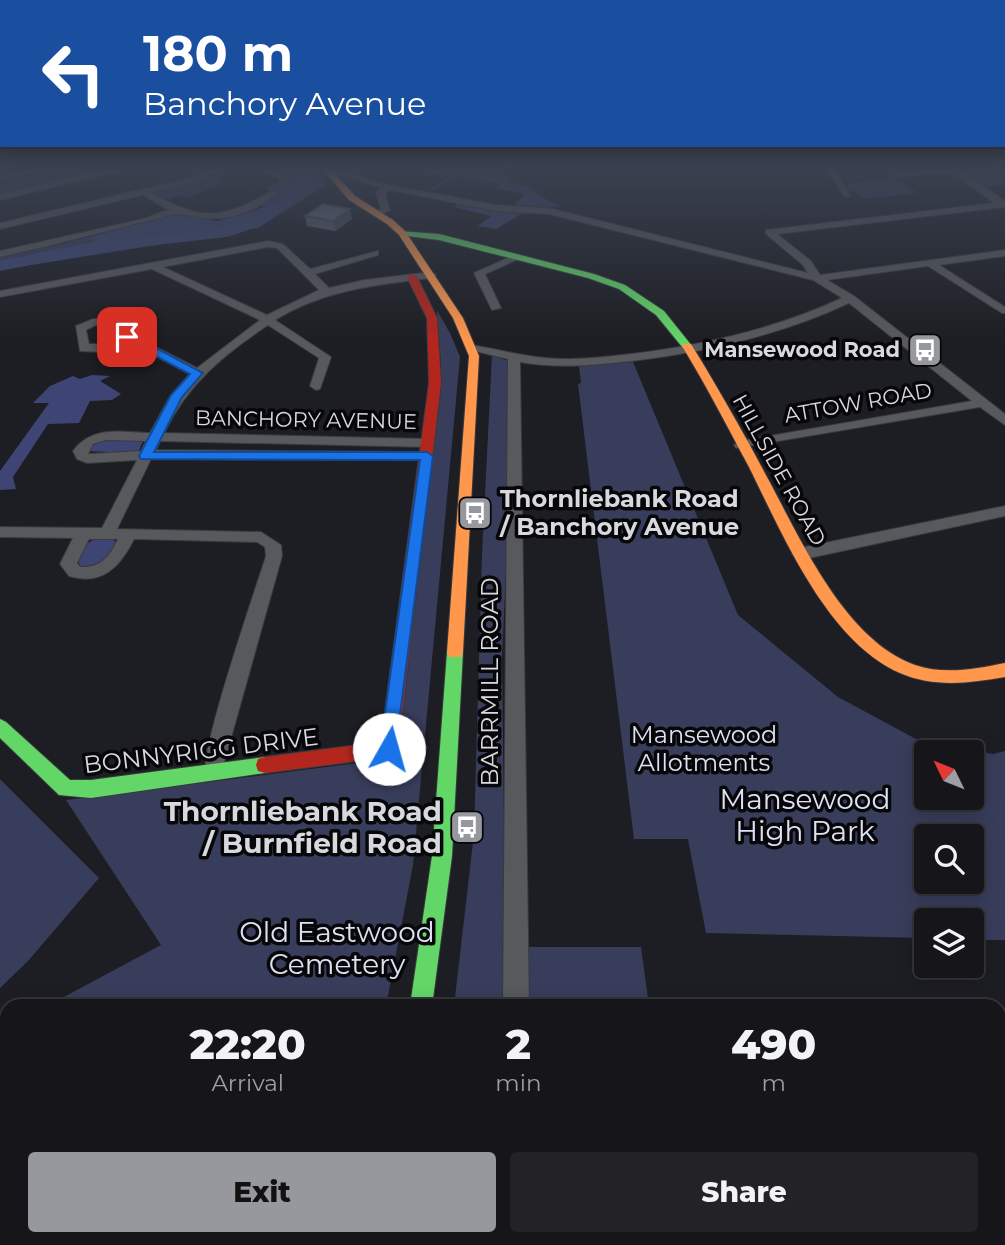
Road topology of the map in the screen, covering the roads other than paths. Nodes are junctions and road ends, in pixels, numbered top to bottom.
1 (128, 225) edge
2 (391, 225) edge
3 (605, 225) edge
4 (827, 225) edge
5 (402, 233) junction
6 (375, 253) dead end
7 (1005, 253) edge
8 (0, 254) edge
9 (516, 258) junction
10 (930, 263) junction
11 (152, 265) junction
12 (309, 273) junction
13 (431, 275) junction
14 (412, 278) junction
15 (817, 278) junction
16 (326, 291) junction
17 (0, 295) edge
18 (850, 298) junction
19 (496, 308) dead end
20 (1002, 310) dead end
21 (266, 320) junction
22 (127, 337) dead end
23 (472, 349) junction
24 (689, 349) junction
25 (514, 357) junction
26 (197, 373) junction
27 (316, 386) dead end
28 (982, 403) junction
29 (1005, 421) edge
30 (154, 436) junction
31 (741, 445) junction
32 (427, 449) junction
33 (145, 456) junction
34 (1005, 511) edge
35 (0, 532) edge
36 (84, 533) junction
37 (107, 534) junction
38 (129, 534) junction
39 (800, 554) junction
40 (1005, 670) edge
41 (0, 727) edge
42 (213, 771) junction
43 (422, 999) edge
44 (516, 999) edge

1 - 8 street
2 - 5 street
3 - 15 street
4 - 15 street
5 - 9 street, HILLSIDE ROAD
5 - 13 street
6 - 12 street
7 - 10 street
9 - 19 street
9 - 24 street, HILLSIDE ROAD
10 - 15 street
10 - 20 street
11 - 12 street
11 - 17 street
11 - 21 street
12 - 16 street
13 - 14 street
13 - 23 street
14 - 16 street
14 - 32 street
15 - 18 street
16 - 21 street
18 - 24 street
18 - 28 street
21 - 26 street
21 - 27 street
22 - 26 street
23 - 25 street
23 - 43 street
24 - 25 street
24 - 31 street, HILLSIDE ROAD
25 - 44 street, BARRMILL ROAD
26 - 30 street
28 - 29 street
28 - 31 street, ATTOW ROAD
30 - 32 street, BANCHORY AVENUE
30 - 33 street
30 - 33 street, BANCHORY AVENUE
31 - 39 street, HILLSIDE ROAD
32 - 33 street, BANCHORY AVENUE
32 - 42 street, BONNYRIGG DRIVE
33 - 37 street
34 - 39 street
35 - 36 street
36 - 37 street
36 - 38 street
37 - 38 street
38 - 42 street
39 - 40 street, HILLSIDE ROAD
41 - 42 street, BONNYRIGG DRIVE

